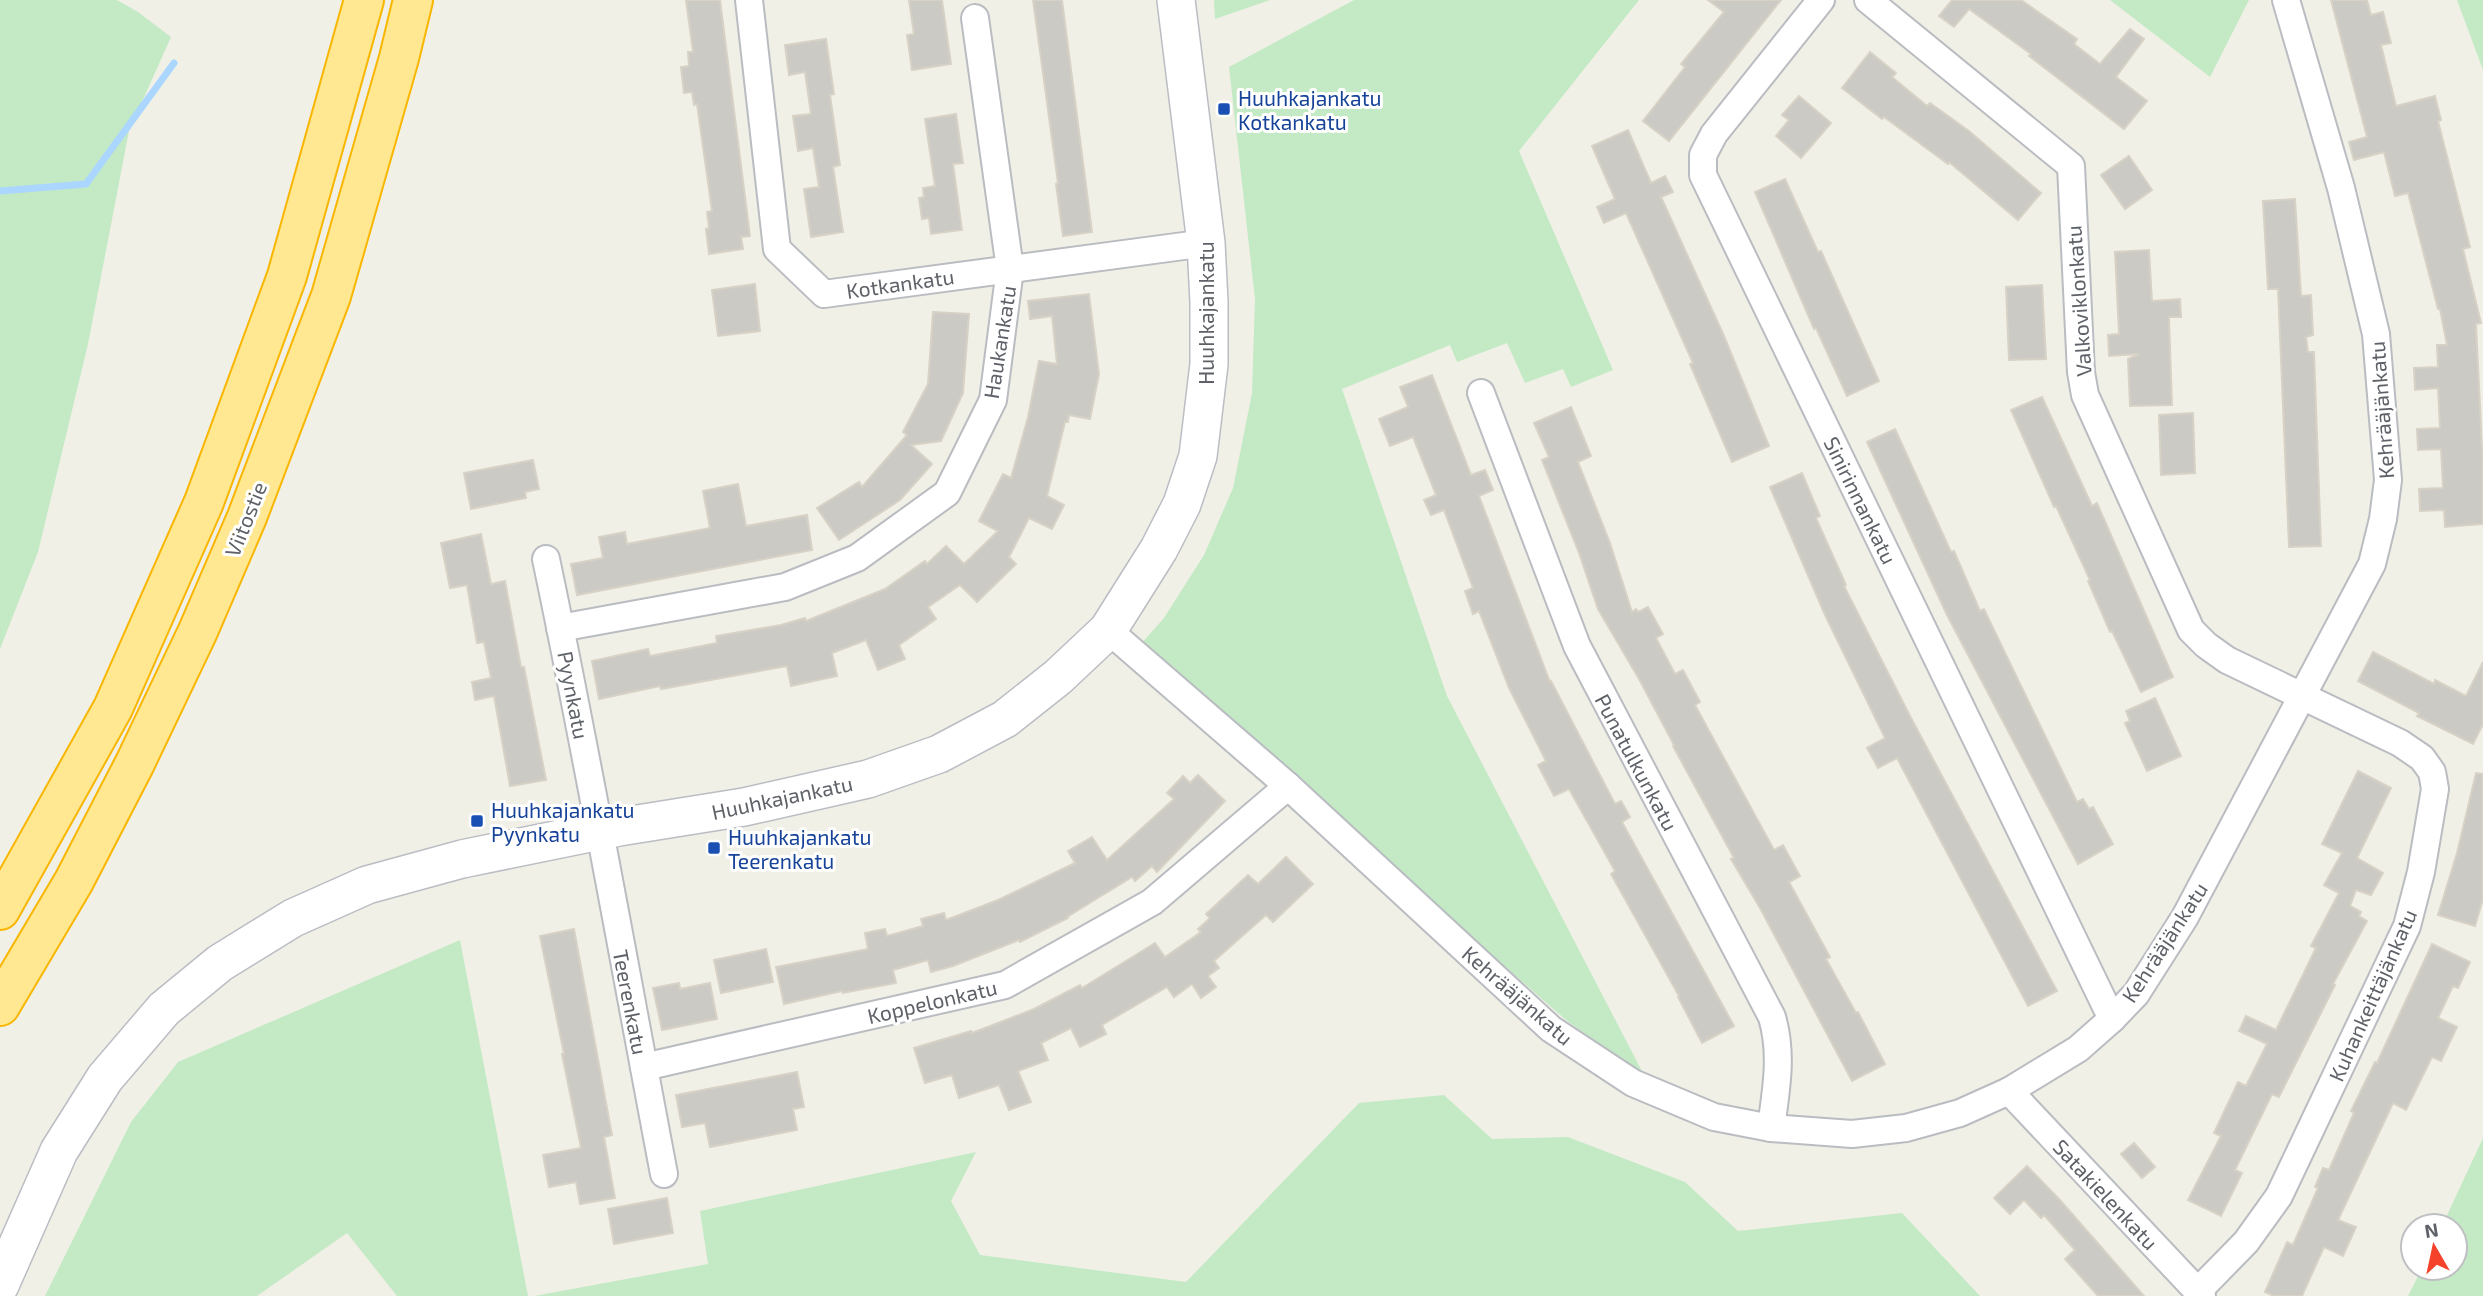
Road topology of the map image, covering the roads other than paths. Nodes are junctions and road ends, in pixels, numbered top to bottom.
1 (364, 0) edge
2 (414, 0) edge
3 (749, 0) edge
4 (1176, 0) edge
5 (1821, 0) edge
6 (1868, 0) edge
7 (2286, 0) edge
8 (975, 18) dead end
9 (1206, 243) junction
10 (1010, 269) junction
11 (1481, 393) dead end
12 (546, 559) dead end
13 (560, 628) junction
14 (1108, 630) junction
15 (2300, 697) junction
16 (1288, 786) junction
17 (600, 831) junction
18 (0, 910) edge
19 (0, 1006) edge
20 (2112, 1020) junction
21 (644, 1067) junction
22 (2009, 1091) junction
23 (1771, 1128) junction
24 (664, 1174) dead end
25 (0, 1284) edge
26 (2200, 1294) edge

1 - 18 highway
2 - 19 highway, Viitostie
3 - 10 street, Kotkankatu
4 - 9 street, Huuhkajankatu
5 - 20 street, Sinirinnankatu
6 - 15 street, Valkoviklonkatu
7 - 15 street, Kehrääjänkatu
8 - 10 street, Haukankatu
9 - 10 street, Kotkankatu
9 - 14 street, Huuhkajankatu
10 - 13 street, Haukankatu
11 - 23 street, Punatulkunkatu
12 - 13 street, Pyynkatu
13 - 17 street, Pyynkatu
14 - 16 street, Kehrääjänkatu
14 - 17 street, Huuhkajankatu
15 - 20 street, Kehrääjänkatu
15 - 26 street, Kuhankeittäjänkatu
16 - 21 street, Koppelonkatu
16 - 23 street, Kehrääjänkatu
17 - 21 street, Teerenkatu
17 - 25 street, Huuhkajankatu
20 - 22 street, Kehrääjänkatu
21 - 24 street, Teerenkatu
22 - 23 street, Kehrääjänkatu
22 - 26 street, Satakielenkatu

